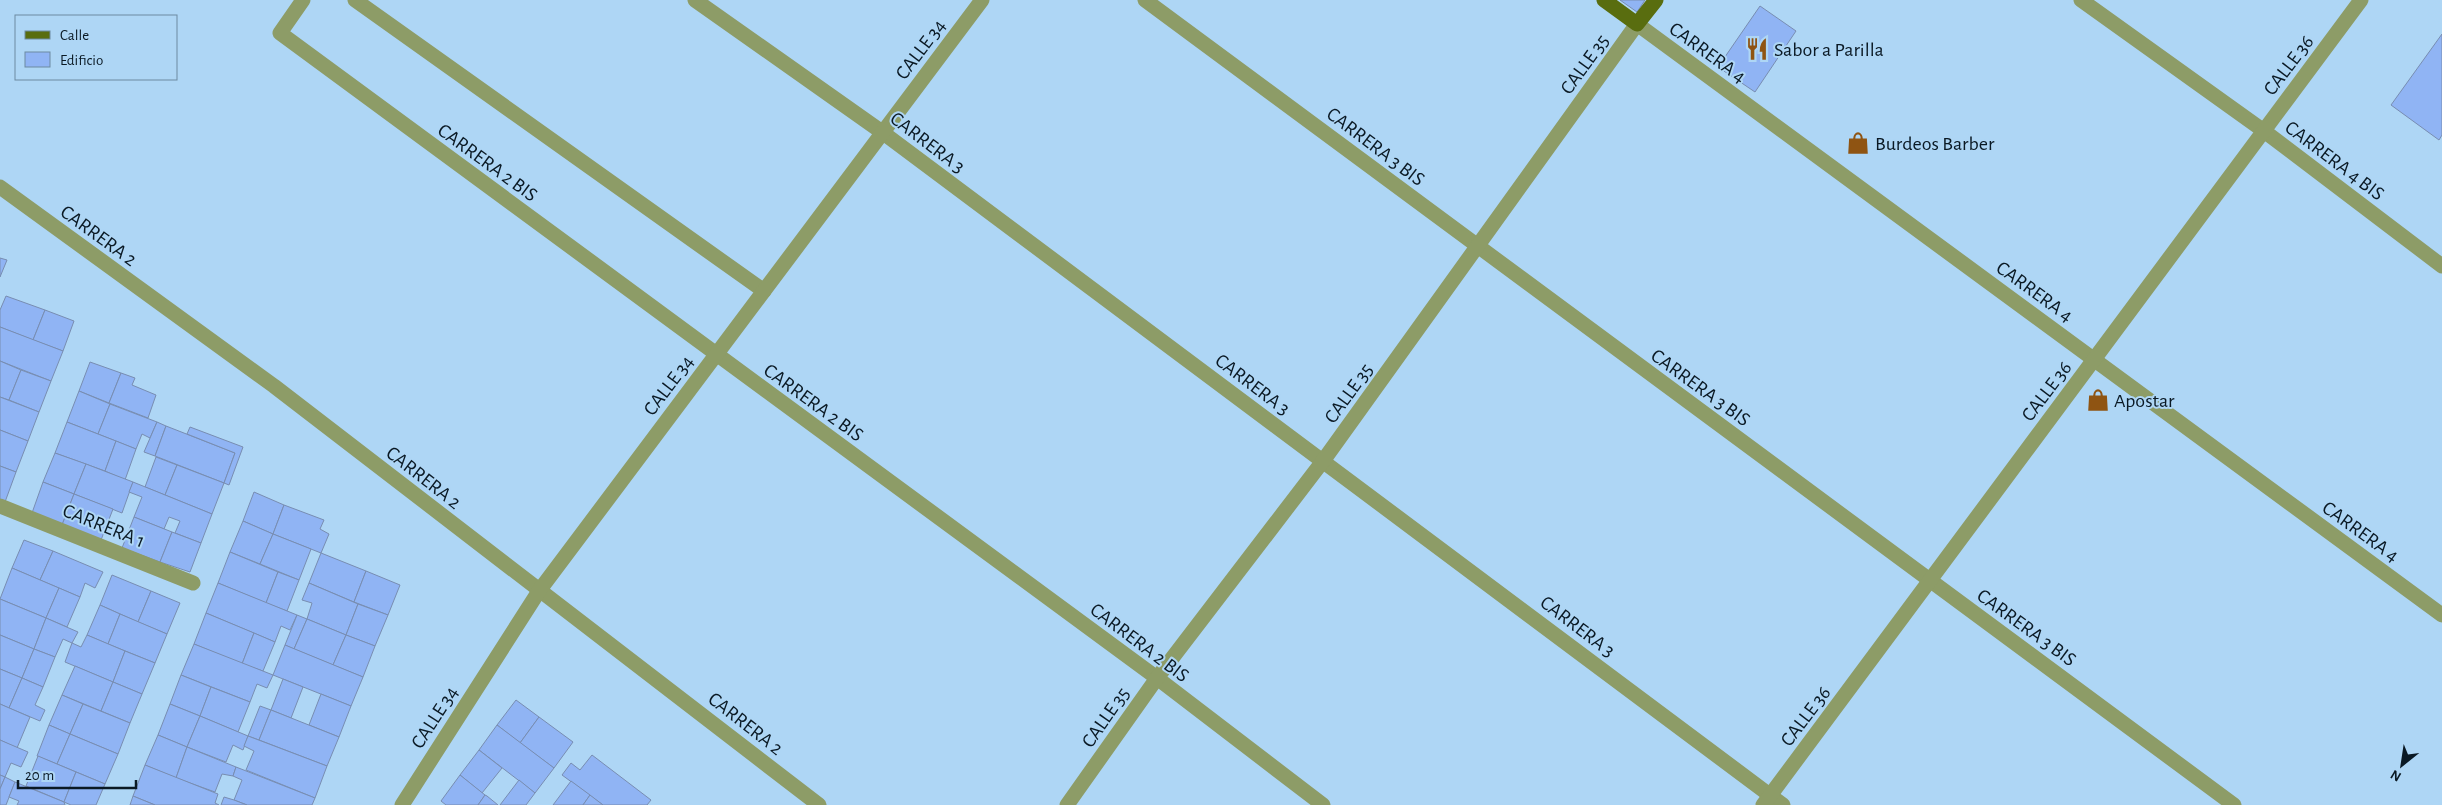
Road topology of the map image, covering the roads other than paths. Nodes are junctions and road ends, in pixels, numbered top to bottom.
1 (303, 0) edge
2 (355, 0) edge
3 (695, 0) edge
4 (982, 0) edge
5 (1145, 0) edge
6 (1604, 0) edge
7 (1656, 0) edge
8 (2081, 0) edge
9 (2361, 0) edge
10 (1637, 24) junction
11 (2264, 131) junction
12 (882, 132) junction
13 (0, 186) edge
14 (1478, 246) junction
15 (2442, 266) edge
16 (764, 291) junction
17 (716, 354) junction
18 (2094, 360) junction
19 (1323, 462) junction
20 (0, 506) edge
21 (1930, 581) junction
22 (193, 583) dead end
23 (539, 591) junction
24 (2442, 615) edge
25 (1157, 678) junction
26 (1767, 800) edge
27 (402, 805) edge
28 (819, 805) edge
29 (1067, 805) edge
30 (1323, 805) edge
31 (1783, 805) edge
32 (2234, 805) edge

1 - 17 street, CARRERA 2 BIS
2 - 16 street
3 - 12 street, CARRERA 3
4 - 12 street, CALLE 34
5 - 14 street, CARRERA 3 BIS
6 - 10 main road, CARRERA 4
7 - 10 main road, CALLE 35
8 - 11 street, CARRERA 4 BIS
9 - 11 street, CALLE 36
10 - 14 street, CALLE 35
10 - 18 street, CARRERA 4
11 - 15 street, CARRERA 4 BIS
11 - 18 street, CALLE 36
12 - 16 street, CALLE 34
12 - 19 street, CARRERA 3
13 - 23 street, CARRERA 2
14 - 19 street, CALLE 35
14 - 21 street, CARRERA 3 BIS
16 - 17 street, CALLE 34
17 - 23 street, CALLE 34
17 - 25 street, CARRERA 2 BIS
18 - 21 street, CALLE 36
18 - 24 street, CARRERA 4
19 - 25 street, CALLE 35
19 - 26 street, CARRERA 3
20 - 22 street, CARRERA 1
21 - 26 street, CALLE 36
21 - 32 street, CARRERA 3 BIS
23 - 27 street, CALLE 34
23 - 28 street, CARRERA 2
25 - 29 street, CALLE 35
25 - 30 street, CARRERA 2 BIS
26 - 31 street, CARRERA 3

